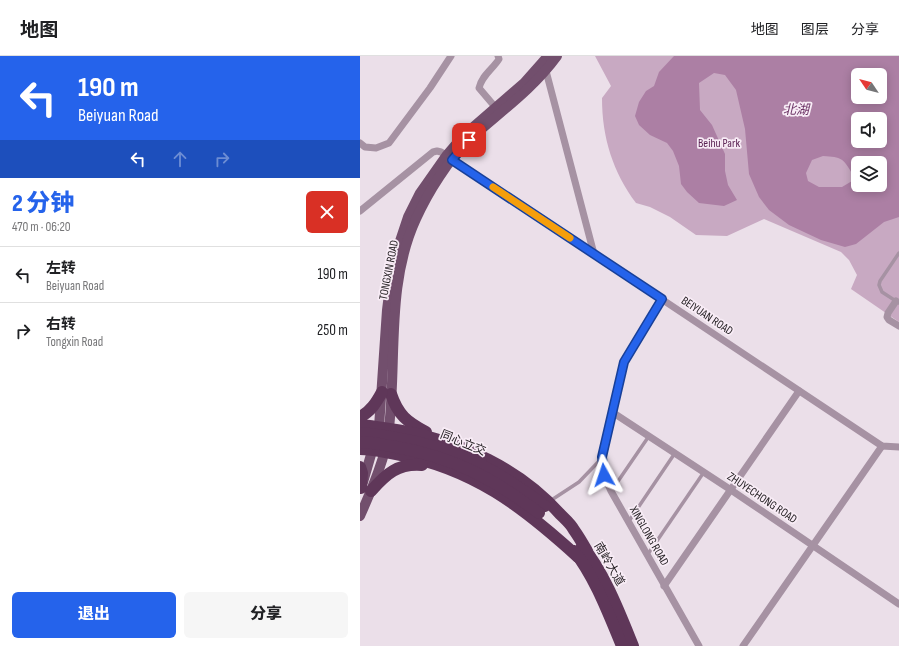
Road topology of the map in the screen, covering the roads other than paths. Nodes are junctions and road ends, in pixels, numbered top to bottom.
1 (451, 56) edge
2 (498, 56) edge
3 (548, 56) edge
4 (557, 56) edge
5 (546, 71) junction
6 (496, 108) junction
7 (360, 143) edge
8 (449, 158) junction
9 (360, 211) edge
10 (899, 253) edge
11 (594, 254) junction
12 (662, 299) junction
13 (897, 302) edge
14 (899, 326) edge
15 (799, 391) junction
16 (386, 393) junction
17 (612, 412) junction
18 (360, 417) edge
19 (360, 425) edge
20 (384, 428) junction
21 (360, 433) edge
22 (649, 436) junction
23 (360, 442) edge
24 (453, 444) junction
25 (882, 446) junction
26 (899, 447) edge
27 (360, 449) edge
28 (378, 451) junction
29 (675, 453) junction
30 (602, 457) junction
31 (445, 466) junction
32 (360, 467) edge
33 (704, 472) junction
34 (364, 490) edge
35 (731, 490) junction
36 (611, 491) junction
37 (544, 507) junction
38 (360, 516) edge
39 (628, 522) junction
40 (813, 546) junction
41 (582, 554) junction
42 (647, 555) junction
43 (664, 586) junction
44 (899, 604) edge
45 (622, 646) edge
46 (633, 646) edge
47 (699, 646) edge
48 (743, 646) edge

1 - 7 street
2 - 6 street
3 - 6 main road, TONGXIN ROAD
4 - 5 main road, TONGXIN ROAD
5 - 8 main road, TONGXIN ROAD
5 - 11 street
6 - 8 main road, TONGXIN ROAD
8 - 9 street
8 - 11 street, BEIYUAN ROAD
8 - 16 main road, TONGXIN ROAD
10 - 13 lane
11 - 12 street, BEIYUAN ROAD
12 - 15 street, BEIYUAN ROAD
12 - 17 street, XINGLONG ROAD
13 - 14 street
15 - 25 street, BEIYUAN ROAD
15 - 35 street
16 - 18 highway
16 - 20 main road, TONGXIN ROAD
16 - 24 highway
17 - 22 street, ZHUYECHONG ROAD
17 - 30 street, XINGLONG ROAD
19 - 20 highway
20 - 24 highway
20 - 28 main road, TONGXIN ROAD
21 - 37 highway, 同心立交, bridge
22 - 29 street, ZHUYECHONG ROAD
22 - 36 lane
23 - 37 highway, 同心立交, bridge
24 - 37 highway
25 - 26 street
25 - 40 street
27 - 28 highway
28 - 31 highway
28 - 34 main road, TONGXIN ROAD
29 - 33 street, ZHUYECHONG ROAD
29 - 39 lane
30 - 36 street, XINGLONG ROAD
30 - 37 lane
31 - 34 highway
31 - 41 highway
32 - 34 highway
33 - 35 street, ZHUYECHONG ROAD
33 - 42 lane
34 - 38 main road, TONGXIN ROAD
35 - 40 street, ZHUYECHONG ROAD
35 - 43 street
36 - 39 street, XINGLONG ROAD
37 - 41 highway, 南岭大道
39 - 42 street, XINGLONG ROAD
40 - 44 street, ZHUYECHONG ROAD
40 - 48 street
41 - 45 highway, 南岭大道
41 - 46 highway, 南岭大道
42 - 43 street, XINGLONG ROAD
43 - 47 street, XINGLONG ROAD

